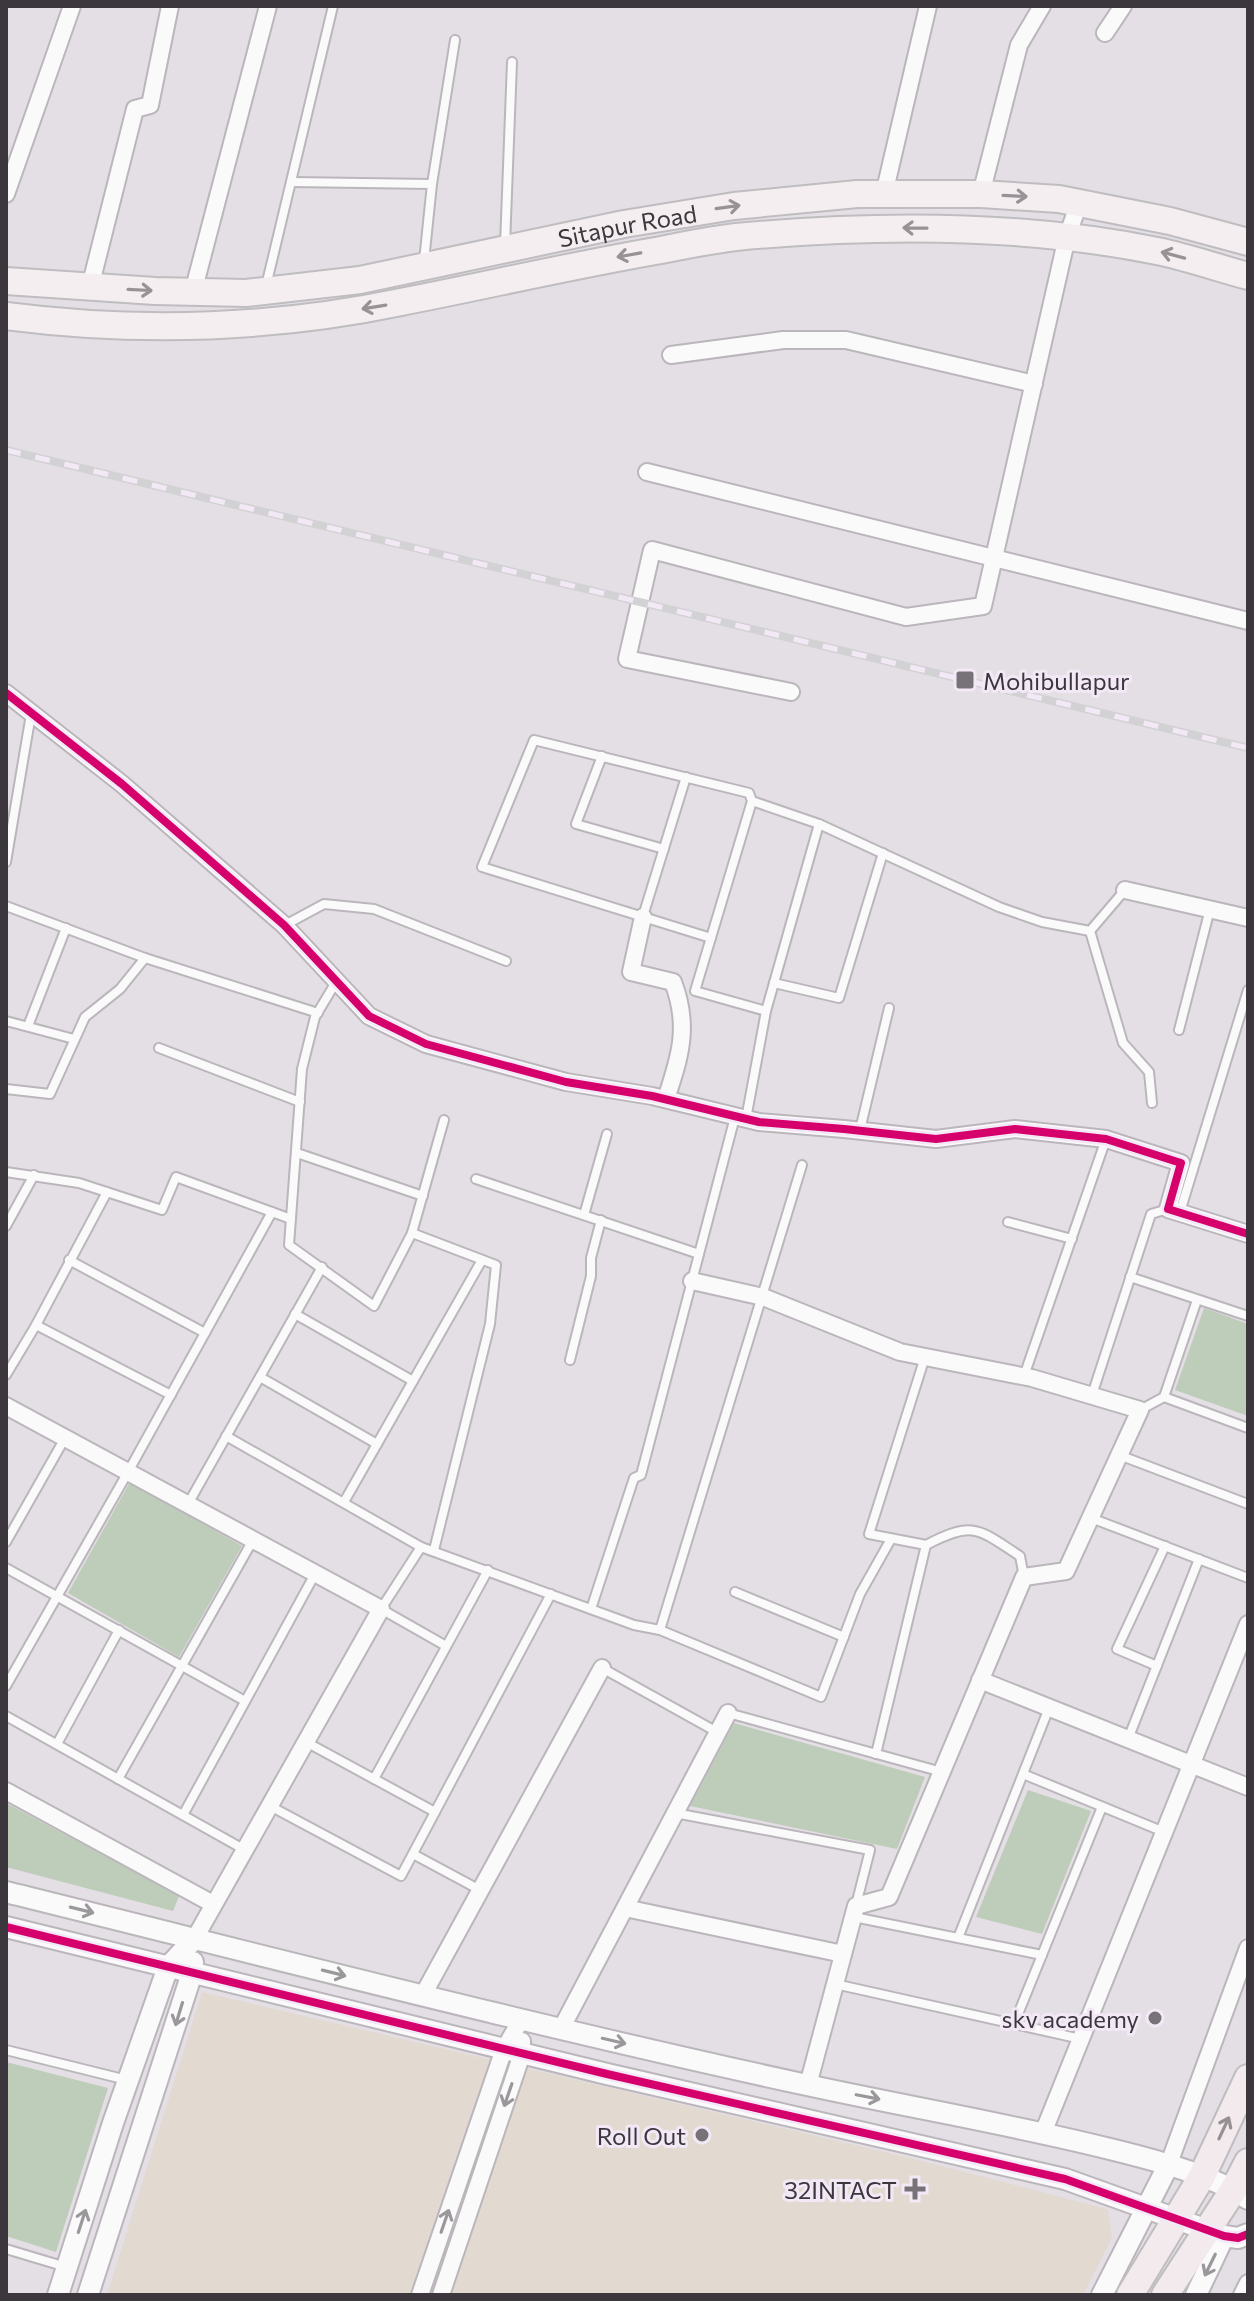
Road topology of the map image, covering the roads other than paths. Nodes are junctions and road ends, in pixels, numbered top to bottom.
1 (72, 6) edge
2 (170, 6) edge
3 (268, 6) edge
4 (333, 6) edge
5 (1042, 6) edge
6 (1123, 6) edge
7 (923, 7) edge
8 (1105, 33) dead end
9 (455, 40) dead end
10 (512, 62) dead end
11 (291, 182) junction
12 (432, 184) junction
13 (6, 194) edge
14 (884, 194) junction
15 (981, 194) junction
16 (1079, 203) junction
17 (1067, 237) junction
18 (1248, 242) edge
19 (505, 250) junction
20 (423, 267) junction
21 (1248, 276) edge
22 (6, 281) edge
23 (90, 287) junction
24 (265, 290) junction
25 (193, 292) junction
26 (6, 316) edge
27 (671, 355) dead end
28 (1034, 384) junction
29 (647, 472) dead end
30 (994, 556) junction
31 (1248, 621) edge
32 (791, 692) dead end
33 (6, 693) edge
34 (31, 713) junction
35 (602, 756) junction
36 (686, 777) junction
37 (752, 801) junction
38 (819, 824) junction
39 (7, 847) edge
40 (664, 849) junction
41 (883, 853) junction
42 (6, 862) edge
43 (1125, 890) joint
44 (6, 906) edge
45 (1210, 909) junction
46 (643, 917) junction
47 (1248, 918) edge
48 (284, 925) junction
49 (66, 928) junction
50 (1090, 931) junction
51 (711, 938) junction
52 (145, 958) junction
53 (506, 961) dead end
54 (336, 981) junction
55 (774, 983) junction
56 (1248, 990) edge
57 (889, 1008) dead end
58 (766, 1011) junction
59 (318, 1013) junction
60 (6, 1021) edge
61 (28, 1026) junction
62 (1179, 1030) dead end
63 (74, 1039) junction
64 (159, 1048) dead end
65 (6, 1089) edge
66 (666, 1099) junction
67 (300, 1102) junction
68 (1152, 1103) dead end
69 (740, 1118) junction
70 (444, 1120) dead end
71 (860, 1130) junction
72 (607, 1134) dead end
73 (1106, 1139) junction
74 (297, 1153) junction
75 (802, 1165) dead end
76 (6, 1172) edge
77 (34, 1175) junction
78 (476, 1179) dead end
79 (107, 1192) junction
80 (423, 1196) junction
81 (1174, 1211) junction
82 (272, 1212) junction
83 (584, 1215) junction
84 (291, 1219) junction
85 (601, 1220) junction
86 (1008, 1222) dead end
87 (6, 1226) edge
88 (412, 1233) junction
89 (1248, 1234) edge
90 (1072, 1239) junction
91 (699, 1254) junction
92 (69, 1260) junction
93 (482, 1260) junction
94 (322, 1267) junction
95 (1130, 1277) junction
96 (692, 1281) junction
97 (763, 1297) junction
98 (1197, 1300) junction
99 (295, 1314) junction
100 (1248, 1316) edge
101 (36, 1325) junction
102 (205, 1333) junction
103 (925, 1357) junction
104 (570, 1360) dead end
105 (6, 1375) edge
106 (260, 1377) junction
107 (1024, 1377) junction
108 (413, 1381) junction
109 (171, 1395) junction
110 (1092, 1396) junction
111 (1164, 1397) junction
112 (6, 1406) edge
113 (1140, 1410) junction
114 (1248, 1428) edge
115 (226, 1436) junction
116 (65, 1438) junction
117 (377, 1444) junction
118 (1119, 1455) junction
119 (128, 1472) junction
120 (344, 1502) junction
121 (188, 1504) junction
122 (1248, 1504) edge
123 (1091, 1518) junction
124 (891, 1539) junction
125 (253, 1540) junction
126 (6, 1542) edge
127 (926, 1545) junction
128 (1165, 1546) junction
129 (421, 1547) junction
130 (434, 1550) junction
131 (1199, 1559) junction
132 (6, 1568) edge
133 (488, 1570) junction
134 (315, 1573) junction
135 (1024, 1577) junction
136 (1248, 1578) edge
137 (735, 1592) dead end
138 (551, 1594) junction
139 (57, 1596) junction
140 (381, 1609) junction
141 (591, 1609) junction
142 (1248, 1624) edge
143 (119, 1630) junction
144 (660, 1630) junction
145 (844, 1637) junction
146 (446, 1646) junction
147 (182, 1666) junction
148 (1157, 1666) junction
149 (602, 1668) joint
150 (980, 1680) junction
151 (6, 1686) edge
152 (245, 1701) junction
153 (1049, 1708) junction
154 (728, 1713) joint
155 (6, 1716) edge
156 (718, 1733) junction
157 (1128, 1739) junction
158 (306, 1742) junction
159 (57, 1744) junction
160 (876, 1754) junction
161 (1192, 1764) junction
162 (942, 1772) junction
163 (1023, 1774) junction
164 (118, 1779) junction
165 (374, 1779) junction
166 (1248, 1787) edge
167 (6, 1791) edge
168 (270, 1806) junction
169 (1102, 1807) junction
170 (435, 1812) junction
171 (675, 1813) junction
172 (183, 1815) junction
173 (1164, 1832) junction
174 (245, 1850) junction
175 (413, 1854) junction
176 (480, 1890) junction
177 (6, 1892) edge
178 (213, 1904) junction
179 (625, 1908) junction
180 (855, 1912) junction
181 (6, 1927) edge
182 (195, 1938) junction
183 (958, 1938) junction
184 (1248, 1948) edge
185 (843, 1954) junction
186 (1042, 1955) junction
187 (168, 1967) junction
188 (192, 1973) junction
189 (835, 1984) junction
190 (423, 1995) junction
191 (521, 2020) junction
192 (1014, 2024) junction
193 (561, 2029) junction
194 (1082, 2039) junction
195 (6, 2050) edge
196 (513, 2052) junction
197 (1248, 2078) edge
198 (128, 2080) junction
199 (808, 2085) junction
200 (1043, 2133) junction
201 (1248, 2162) edge
202 (1168, 2166) junction
203 (1201, 2178) junction
204 (1241, 2194) edge
205 (1147, 2208) junction
206 (1174, 2219) junction
207 (1215, 2233) junction
208 (1248, 2234) edge
209 (6, 2249) edge
210 (67, 2267) junction
211 (1248, 2283) edge
212 (58, 2295) edge
213 (88, 2295) edge
214 (420, 2295) edge
215 (441, 2295) edge
216 (1102, 2295) edge
217 (1130, 2295) edge
218 (1165, 2295) edge
219 (1196, 2295) edge
220 (1242, 2295) edge

1 - 13 street
2 - 23 street
3 - 25 street
4 - 11 lane
5 - 15 street
6 - 8 street
7 - 14 street
9 - 12 lane
10 - 19 lane
11 - 12 lane
11 - 24 lane
12 - 20 lane
14 - 15 main road, Sitapur Road
19 -> 14 main road, Sitapur Road
15 -> 16 main road, Sitapur Road
16 - 17 street
16 - 18 main road, Sitapur Road
21 -> 17 main road, Sitapur Road
17 -> 26 main road, Sitapur Road
17 - 28 street
19 - 20 main road, Sitapur Road
20 - 24 main road, Sitapur Road
22 - 23 main road, Sitapur Road
23 -> 25 main road, Sitapur Road
24 - 25 main road, Sitapur Road
27 - 28 street
28 - 30 street
29 - 30 street
30 - 31 street
30 - 32 street
33 - 34 street
34 - 39 lane
34 - 48 street
35 - 36 lane
35 - 40 lane
35 - 46 lane
36 - 37 lane
36 - 40 lane
37 - 38 lane
37 - 51 lane
38 - 41 lane
38 - 55 lane
39 - 42 lane
40 - 46 lane
41 - 50 lane
41 - 55 lane
43 - 45 street
43 - 50 lane
44 - 49 lane
45 - 47 street
45 - 62 lane
46 - 51 lane
46 - 66 street
48 - 53 lane
48 - 54 street
49 - 52 lane
49 - 61 lane
50 - 68 lane
51 - 58 lane
52 - 59 lane
52 - 63 lane
54 - 59 lane
54 - 66 street
55 - 58 lane
56 - 81 lane
57 - 71 lane
58 - 69 lane
59 - 67 lane
60 - 61 lane
61 - 63 lane
63 - 65 lane
64 - 67 lane
66 - 69 street
67 - 74 lane
69 - 71 street
69 - 91 lane
70 - 80 lane
71 - 73 street
72 - 83 lane
73 - 81 street
73 - 90 lane
74 - 80 lane
74 - 84 lane
75 - 97 lane
76 - 77 lane
77 - 79 lane
77 - 87 lane
78 - 83 lane
79 - 82 lane
79 - 92 lane
80 - 88 lane
81 - 89 street
81 - 95 lane
82 - 84 lane
82 - 102 lane
83 - 85 lane
84 - 94 lane
85 - 91 lane
85 - 104 lane
86 - 90 lane
88 - 93 lane
88 - 94 lane
90 - 107 lane
91 - 96 lane
92 - 101 lane
92 - 102 lane
93 - 108 lane
93 - 130 lane
94 - 99 lane
95 - 98 lane
95 - 110 lane
96 - 97 street
96 - 141 lane
97 - 103 street
97 - 144 lane
98 - 100 lane
98 - 111 lane
99 - 106 lane
99 - 108 lane
101 - 105 lane
101 - 109 lane
102 - 109 lane
103 - 107 street
103 - 124 lane
106 - 115 lane
106 - 117 lane
107 - 110 street
108 - 117 lane
109 - 119 lane
110 - 113 street
111 - 113 lane
111 - 114 lane
112 - 116 street
113 - 118 street
115 - 120 lane
115 - 121 lane
116 - 119 street
116 - 126 lane
117 - 120 lane
118 - 122 lane
118 - 123 street
119 - 121 street
119 - 139 lane
120 - 129 lane
121 - 125 street
123 - 128 lane
123 - 135 street
124 - 127 lane
124 - 145 lane
125 - 134 street
125 - 147 lane
127 - 135 lane
127 - 160 lane
128 - 131 lane
128 - 148 lane
129 - 130 lane
129 - 140 lane
130 - 133 lane
131 - 136 lane
131 - 148 lane
132 - 139 lane
133 - 138 lane
133 - 146 lane
134 - 140 street
134 - 152 lane
135 - 150 street
137 - 145 lane
138 - 141 lane
138 - 170 lane
139 - 143 lane
139 - 151 lane
140 - 146 lane
140 - 158 street
141 - 144 lane
142 - 161 street
143 - 147 lane
143 - 159 lane
144 - 145 lane
146 - 165 lane
147 - 152 lane
147 - 164 lane
148 - 157 lane
149 - 156 lane
149 - 176 street
150 - 153 street
150 - 162 street
152 - 172 lane
153 - 157 street
153 - 163 lane
154 - 156 street
154 - 160 lane
155 - 159 lane
156 - 171 street
157 - 161 street
158 - 165 lane
158 - 168 street
159 - 164 lane
160 - 162 lane
161 - 166 street
161 - 173 street
162 - 180 street
163 - 169 lane
163 - 183 lane
164 - 172 lane
165 - 170 lane
167 - 178 street
168 - 174 street
168 - 175 lane
169 - 173 lane
169 - 186 lane
170 - 175 lane
171 - 179 street
171 - 180 lane
172 - 174 lane
173 - 194 street
174 - 178 street
175 - 176 lane
176 - 190 street
177 -> 182 street
178 - 182 street
179 - 185 street
179 - 193 street
180 - 183 lane
180 - 185 street
181 - 187 street
182 - 187 street
182 - 188 street
182 -> 190 street
183 - 186 lane
184 - 202 street
185 - 189 street
186 - 192 lane
187 - 188 street
187 - 198 street
188 - 196 street
188 -> 213 street
189 - 192 lane
189 - 199 street
190 - 191 street
191 - 193 street
191 - 196 street
192 - 194 lane
193 -> 199 street
194 - 200 street
195 - 198 lane
196 - 205 street
214 -> 196 street
196 -> 215 street
203 -> 197 highway
210 -> 198 street
199 -> 200 street
200 - 202 street
201 - 204 highway
202 - 203 street
202 - 205 street
203 - 204 street
203 - 206 highway
204 - 207 highway
205 - 206 street
205 - 216 street
206 - 207 street
206 - 217 highway
207 - 208 street
207 - 218 highway
207 -> 219 street
209 - 210 lane
210 - 212 street
211 - 220 street

